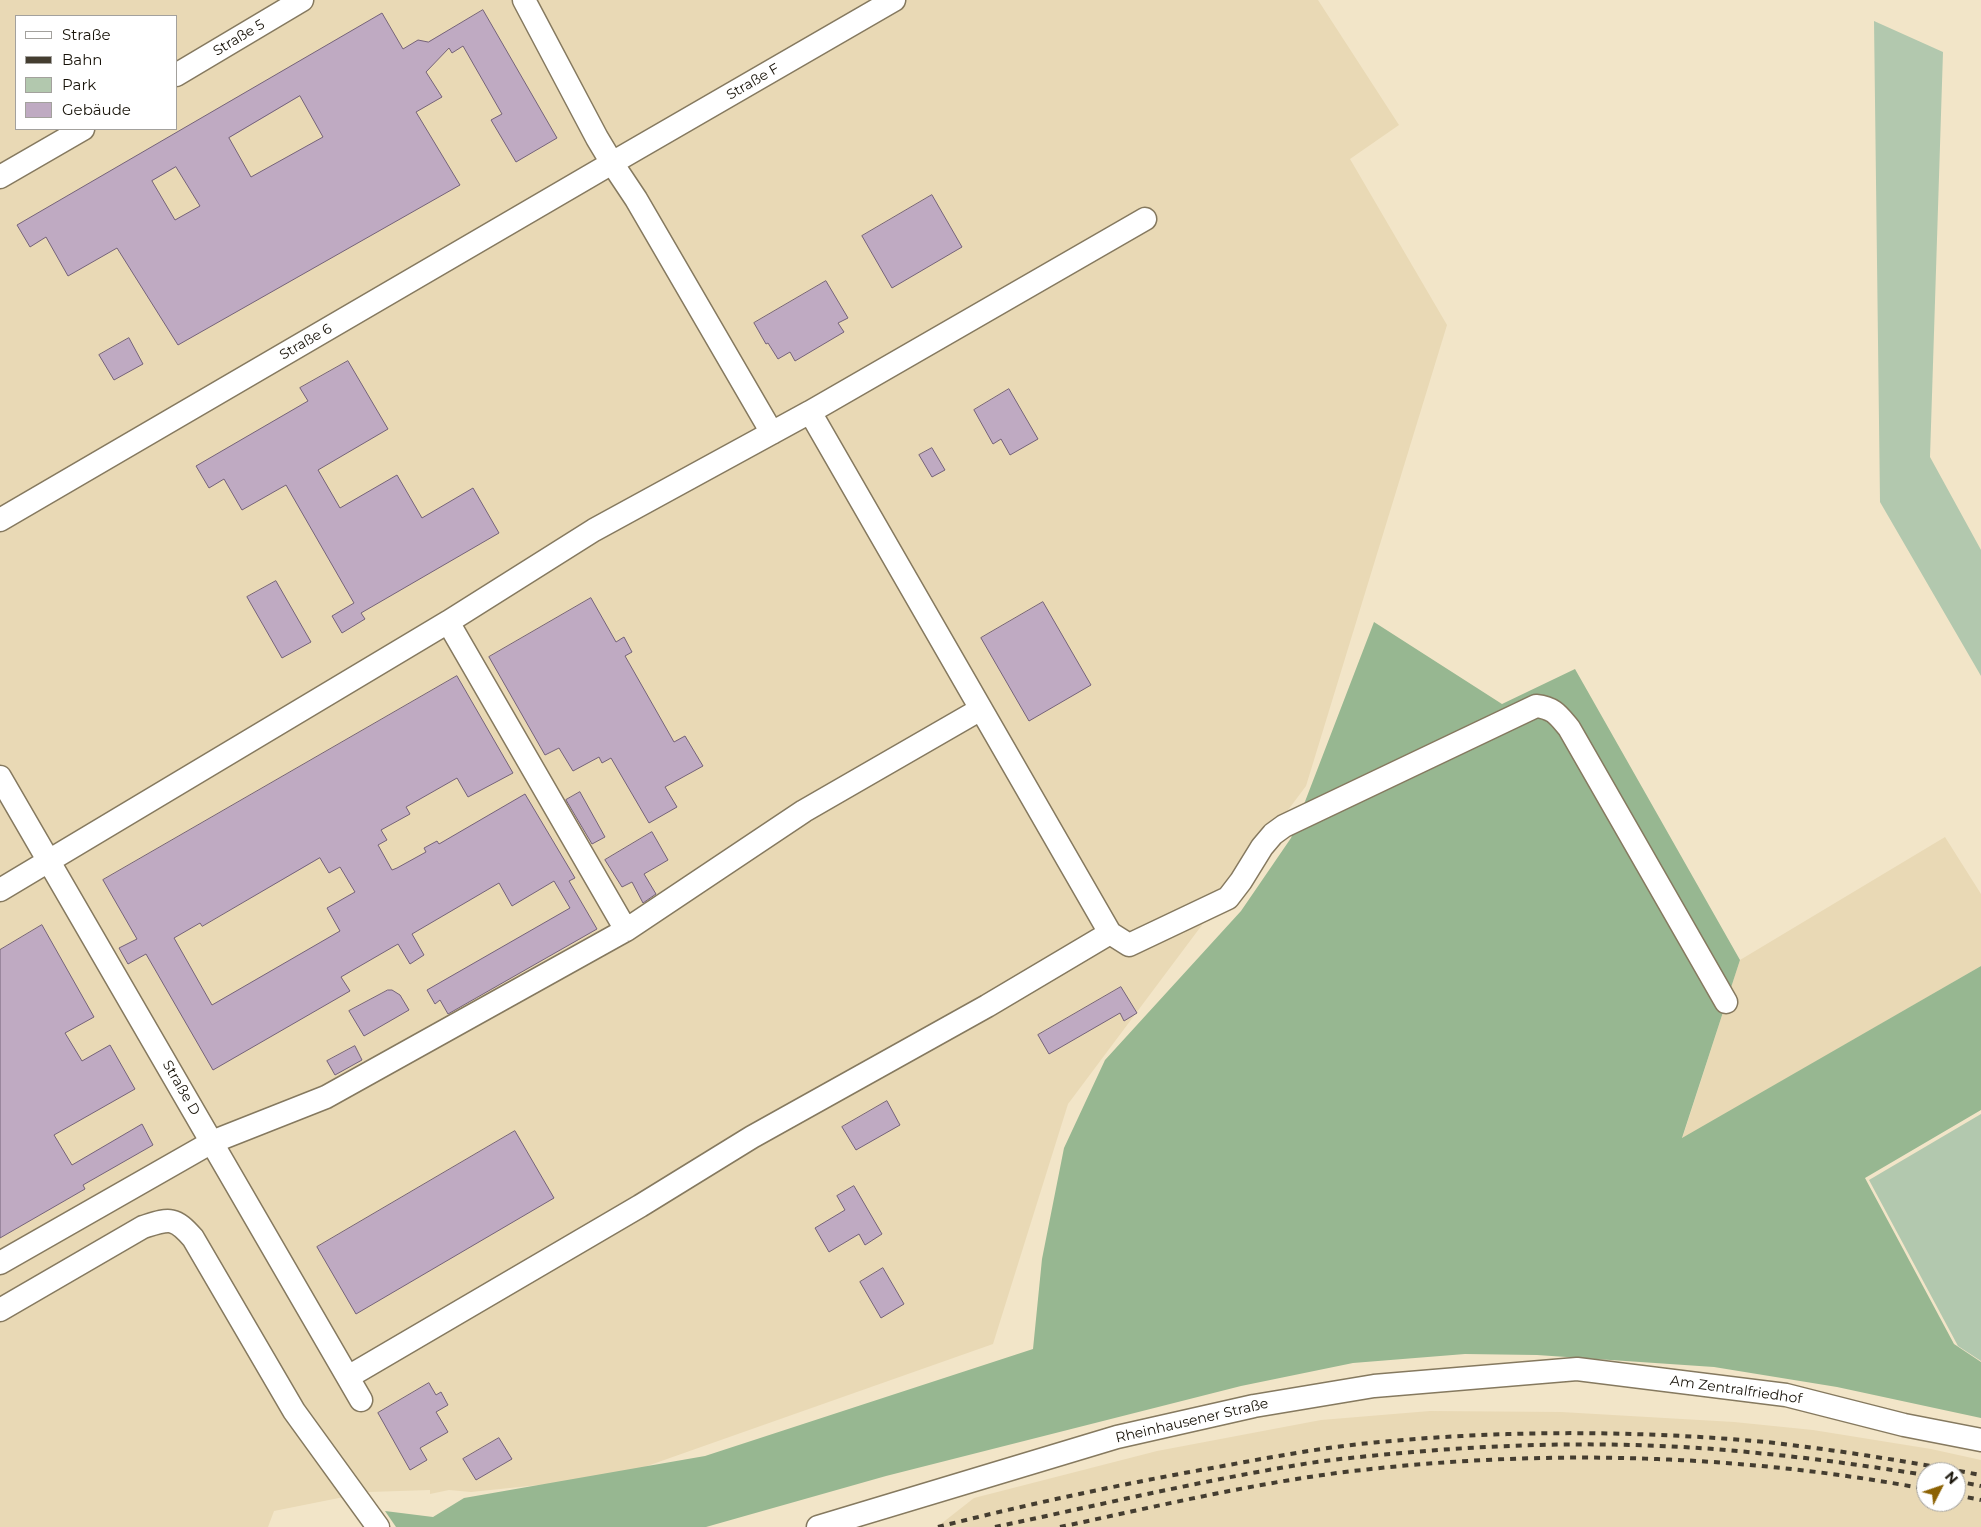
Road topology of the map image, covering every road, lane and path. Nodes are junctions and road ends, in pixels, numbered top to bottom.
1 (302, 0) edge
2 (524, 0) edge
3 (894, 0) edge
4 (178, 74) edge
5 (81, 130) edge
6 (612, 163) junction
7 (0, 176) edge
8 (1145, 219) dead end
9 (810, 412) junction
10 (772, 433) junction
11 (0, 520) edge
12 (448, 622) junction
13 (981, 709) junction
14 (0, 777) edge
15 (49, 860) junction
16 (0, 890) edge
17 (626, 930) junction
18 (1110, 933) junction
19 (1726, 1002) dead end
20 (212, 1142) junction
21 (0, 1263) edge
22 (0, 1310) edge
23 (1577, 1369) joint
24 (348, 1377) junction
25 (362, 1400) dead end
26 (1981, 1440) edge
27 (378, 1527) edge
28 (818, 1527) edge

1 - 4 street, Straße 5
2 - 6 street
3 - 6 street, Straße F
5 - 7 street
6 - 10 street
6 - 11 street, Straße 6
8 - 9 street
9 - 10 street
9 - 13 street
10 - 12 street
12 - 15 street
12 - 17 street
13 - 17 street
13 - 18 street
14 - 15 street, Straße D
15 - 16 street
15 - 20 street, Straße D
17 - 20 street
18 - 19 street
18 - 24 street
20 - 21 street
20 - 24 street, Straße D
22 - 27 street
23 - 26 street, Am Zentralfriedhof
23 - 28 street, Rheinhausener Straße
24 - 25 street, Straße D

